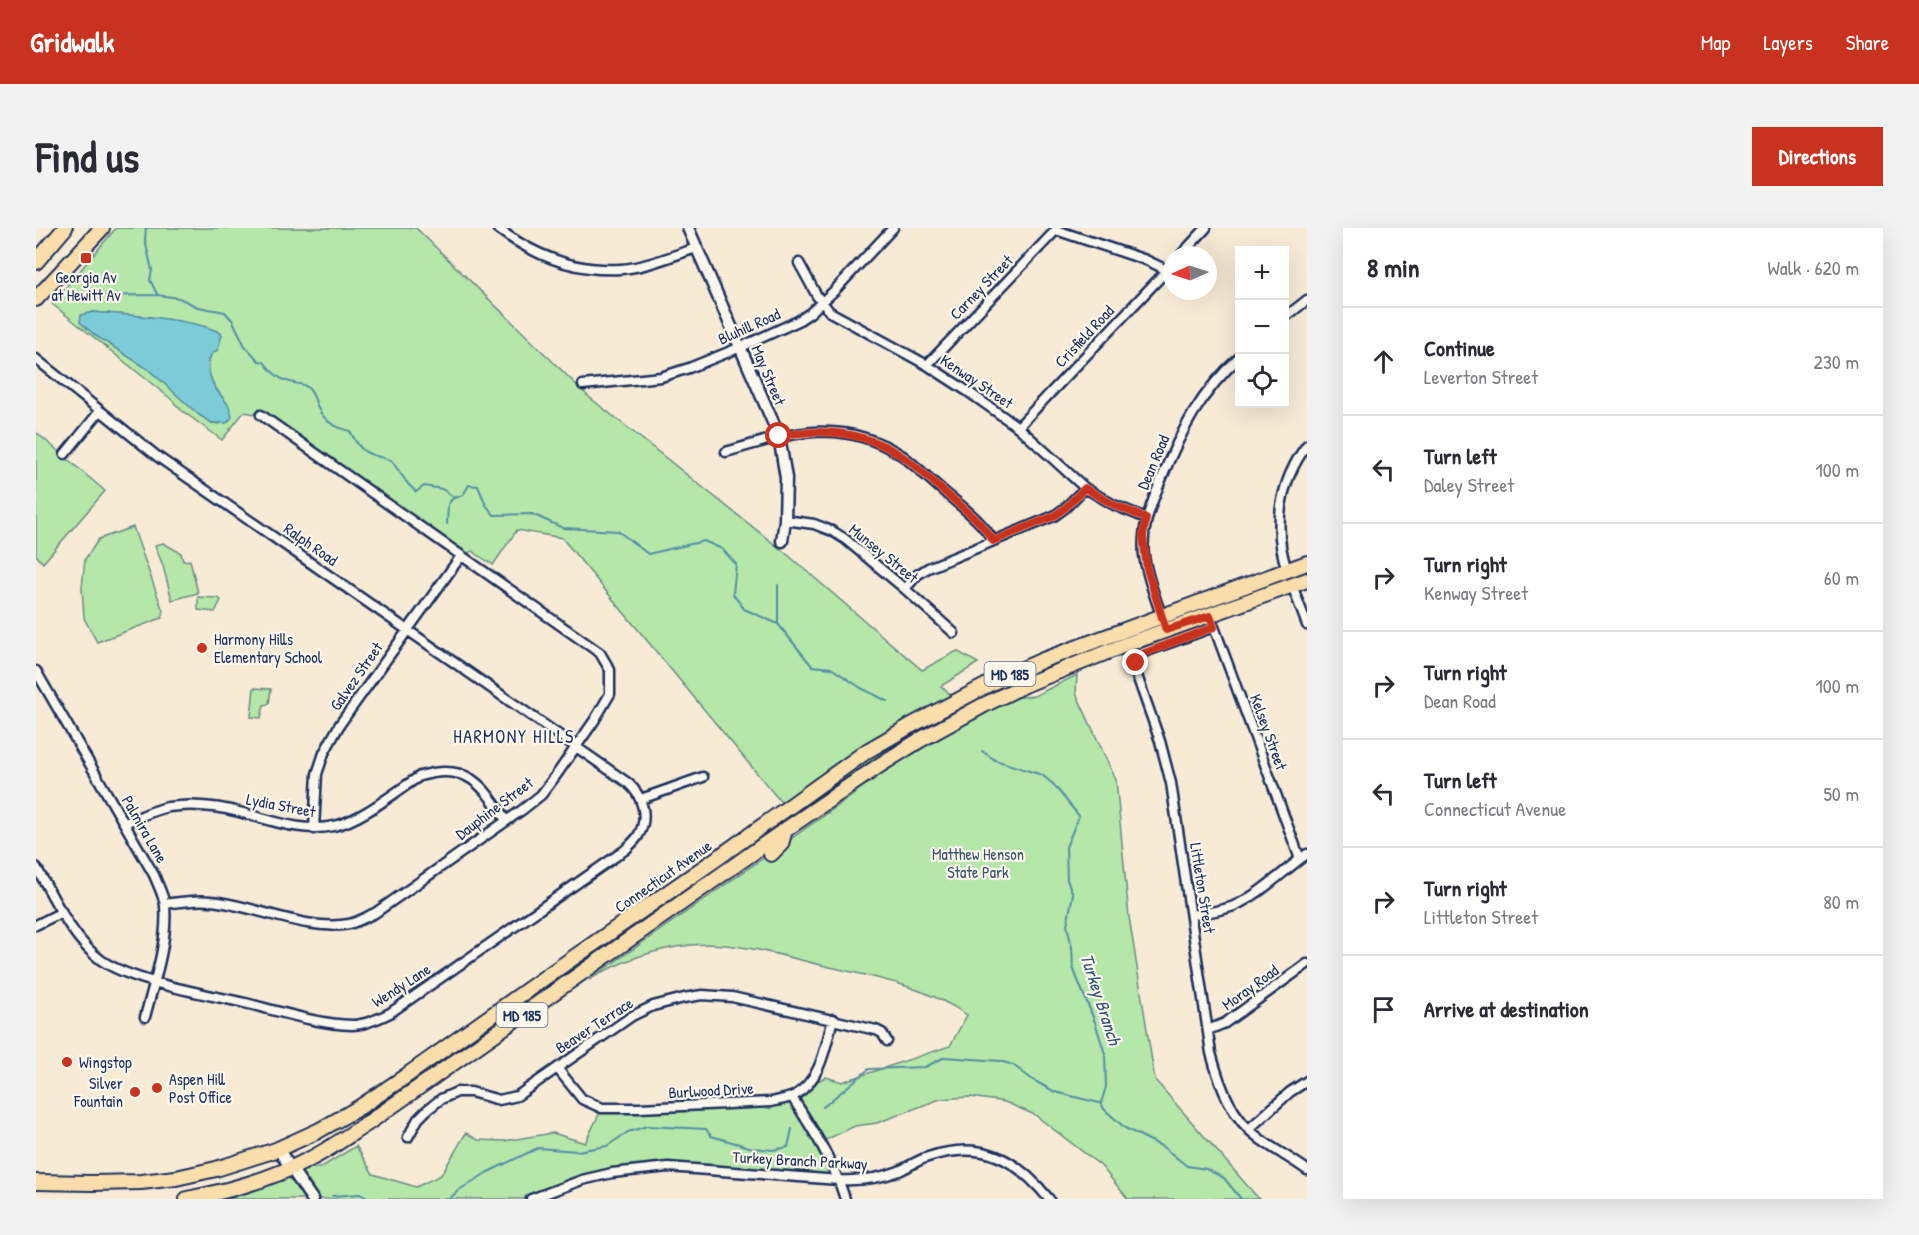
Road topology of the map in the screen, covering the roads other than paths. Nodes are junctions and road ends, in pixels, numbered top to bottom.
1 (65, 228) edge
2 (497, 228) edge
3 (688, 228) edge
4 (893, 228) edge
5 (1206, 228) edge
6 (1056, 229) edge
7 (97, 230) edge
8 (1189, 246) edge
9 (696, 248) junction
10 (36, 262) edge
11 (799, 263) dead end
12 (1163, 265) edge
13 (1163, 274) edge
14 (36, 299) edge
15 (821, 301) junction
16 (1305, 306) edge
17 (1289, 315) edge
18 (741, 347) junction
19 (36, 359) edge
20 (1235, 361) edge
21 (927, 365) junction
22 (583, 385) dead end
23 (100, 411) junction
24 (261, 415) dead end
25 (1018, 428) junction
26 (779, 436) junction
27 (1307, 445) edge
28 (726, 452) dead end
29 (65, 454) dead end
30 (178, 457) dead end
31 (171, 466) junction
32 (1085, 488) junction
33 (1146, 518) junction
34 (785, 519) junction
35 (782, 541) dead end
36 (993, 541) junction
37 (461, 556) junction
38 (1307, 563) edge
39 (1287, 570) junction
40 (1307, 580) edge
41 (1292, 585) junction
42 (905, 589) junction
43 (1162, 616) junction
44 (1212, 622) junction
45 (1307, 625) edge
46 (408, 629) junction
47 (1166, 630) junction
48 (954, 633) dead end
49 (36, 671) edge
50 (576, 747) junction
51 (703, 777) dead end
52 (641, 799) junction
53 (506, 820) junction
54 (125, 823) junction
55 (789, 827) junction
56 (314, 829) junction
57 (771, 854) dead end
58 (719, 857) junction
59 (1304, 857) edge
60 (36, 867) edge
61 (728, 870) junction
62 (165, 904) junction
63 (62, 912) junction
64 (1192, 915) junction
65 (36, 925) edge
66 (1307, 964) edge
67 (154, 981) junction
68 (145, 1017) dead end
69 (833, 1019) junction
70 (1208, 1030) junction
71 (887, 1041) dead end
72 (556, 1068) junction
73 (1307, 1081) edge
74 (792, 1097) junction
75 (1249, 1130) junction
76 (408, 1137) dead end
77 (278, 1149) junction
78 (290, 1169) junction
79 (1307, 1170) edge
80 (839, 1180) junction
81 (36, 1182) edge
82 (187, 1199) edge
83 (312, 1199) edge
84 (531, 1199) edge
85 (845, 1199) edge
86 (1049, 1199) edge

1 - 10 main road
2 - 9 street
3 - 9 street, May Street
4 - 15 street, Bluhill Road
5 - 8 street
6 - 12 street
6 - 21 street, Carney Street
7 - 14 main road
9 - 18 street, May Street
11 - 15 street, Kenway Street
13 - 25 street, Crisfield Road
15 - 18 street, Bluhill Road
15 - 21 street, Kenway Street
16 - 17 street
18 - 22 street, Bluhill Road
18 - 26 street, May Street
19 - 23 street, Ralph Road
20 - 33 street, Dean Road
21 - 25 street, Kenway Street
23 - 29 street
23 - 31 street, Ralph Road
24 - 37 street, Dauphine Street
25 - 32 street, Kenway Street
26 - 28 street
26 - 34 street, May Street
26 - 36 street
27 - 39 street
30 - 31 street
31 - 46 street, Ralph Road
32 - 33 street, Kenway Street
32 - 36 street
33 - 43 street, Dean Road
34 - 35 street, May Street
34 - 42 street, Munsey Street
36 - 42 street
37 - 46 street, Galvez Street
37 - 50 street, Dauphine Street
38 - 39 main road, Connecticut Avenue / MD 185
39 - 43 main road, Connecticut Avenue / MD 185
40 - 41 main road, Connecticut Avenue / MD 185
41 - 44 main road, Connecticut Avenue / MD 185
41 - 45 street
42 - 48 street, Munsey Street
43 - 47 street, Dean Road
43 - 58 main road, Connecticut Avenue / MD 185
44 - 47 main road, Connecticut Avenue / MD 185
44 - 59 street, Kelsey Street
44 - 64 street, Littleton Street
46 - 50 street, Ralph Road
46 - 56 street, Galvez Street
47 - 55 main road, Connecticut Avenue / MD 185
49 - 54 street, Palmira Lane
50 - 52 street
50 - 53 street, Dauphine Street
51 - 52 street
52 - 67 street, Wendy Lane
53 - 56 street, Lydia Street
53 - 62 street, Dauphine Street
54 - 56 street, Lydia Street
54 - 62 street, Palmira Lane
55 - 57 main road
55 - 61 main road, Connecticut Avenue / MD 185
58 - 61 main road
58 - 77 main road, Connecticut Avenue / MD 185
59 - 64 street
60 - 63 street, Wendy Lane
61 - 78 main road, Connecticut Avenue / MD 185
62 - 67 street, Palmira Lane
63 - 65 street
63 - 67 street, Wendy Lane
64 - 70 street, Littleton Street
66 - 70 street, Moray Road
67 - 68 street, Palmira Lane
69 - 71 street, Beaver Terrace
69 - 72 street, Beaver Terrace
69 - 74 street
70 - 75 street, Littleton Street
72 - 74 street, Burlwood Drive
72 - 76 street, Beaver Terrace
73 - 75 street
74 - 80 street
75 - 79 street, Littleton Street
77 - 78 street
77 - 81 main road, Connecticut Avenue / MD 185
78 - 82 main road, Connecticut Avenue / MD 185
78 - 83 street
80 - 84 street, Turkey Branch Parkway
80 - 85 street
80 - 86 street, Turkey Branch Parkway

